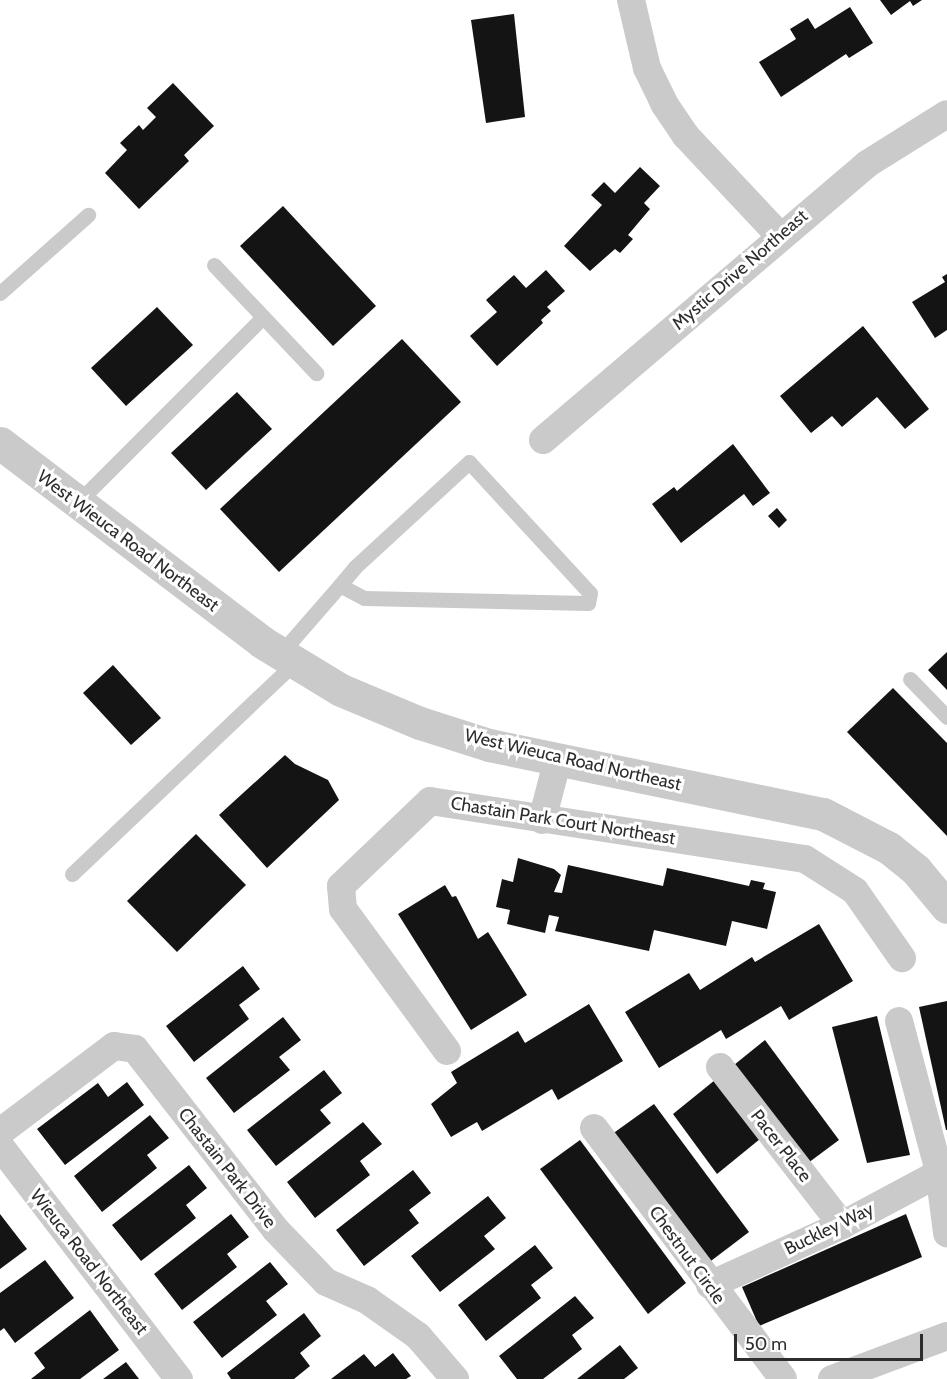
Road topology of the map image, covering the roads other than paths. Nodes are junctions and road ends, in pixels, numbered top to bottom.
1 (631, 0) edge
2 (947, 114) edge
3 (88, 215) dead end
4 (779, 235) junction
5 (214, 265) dead end
6 (0, 293) edge
7 (263, 316) junction
8 (316, 373) dead end
9 (543, 440) dead end
10 (0, 443) edge
11 (77, 503) junction
12 (340, 585) junction
13 (287, 659) junction
14 (910, 679) dead end
15 (947, 717) edge
16 (558, 759) junction
17 (542, 820) junction
18 (72, 873) dead end
19 (947, 907) edge
20 (902, 958) dead end
21 (898, 1021) dead end
22 (447, 1051) dead end
23 (720, 1067) dead end
24 (594, 1128) dead end
25 (0, 1132) edge
26 (0, 1146) edge
27 (943, 1170) edge
28 (842, 1225) junction
29 (947, 1233) edge
30 (710, 1286) junction
31 (947, 1336) edge
32 (179, 1379) edge
33 (454, 1379) edge
34 (783, 1379) edge
35 (832, 1379) edge

1 - 4 street
2 - 4 street, Mystic Drive Northeast
3 - 6 lane
4 - 9 street, Mystic Drive Northeast
5 - 7 lane
7 - 8 lane
7 - 11 lane
10 - 11 street, West Wieuca Road Northeast
11 - 13 street, West Wieuca Road Northeast
12 - 12 lane
12 - 13 lane
13 - 16 street, West Wieuca Road Northeast
13 - 18 lane
14 - 15 lane
16 - 17 street
16 - 19 street, West Wieuca Road Northeast
17 - 20 street, Chastain Park Court Northeast
17 - 22 street, Chastain Park Court Northeast
21 - 27 street
23 - 28 street, Pacer Place
24 - 30 street, Chestnut Circle
25 - 33 street, Chastain Park Drive
26 - 32 street, Wieuca Road Northeast
27 - 28 street, Buckley Way
27 - 29 street
28 - 30 street, Buckley Way
30 - 34 street, Chestnut Circle
31 - 35 street

